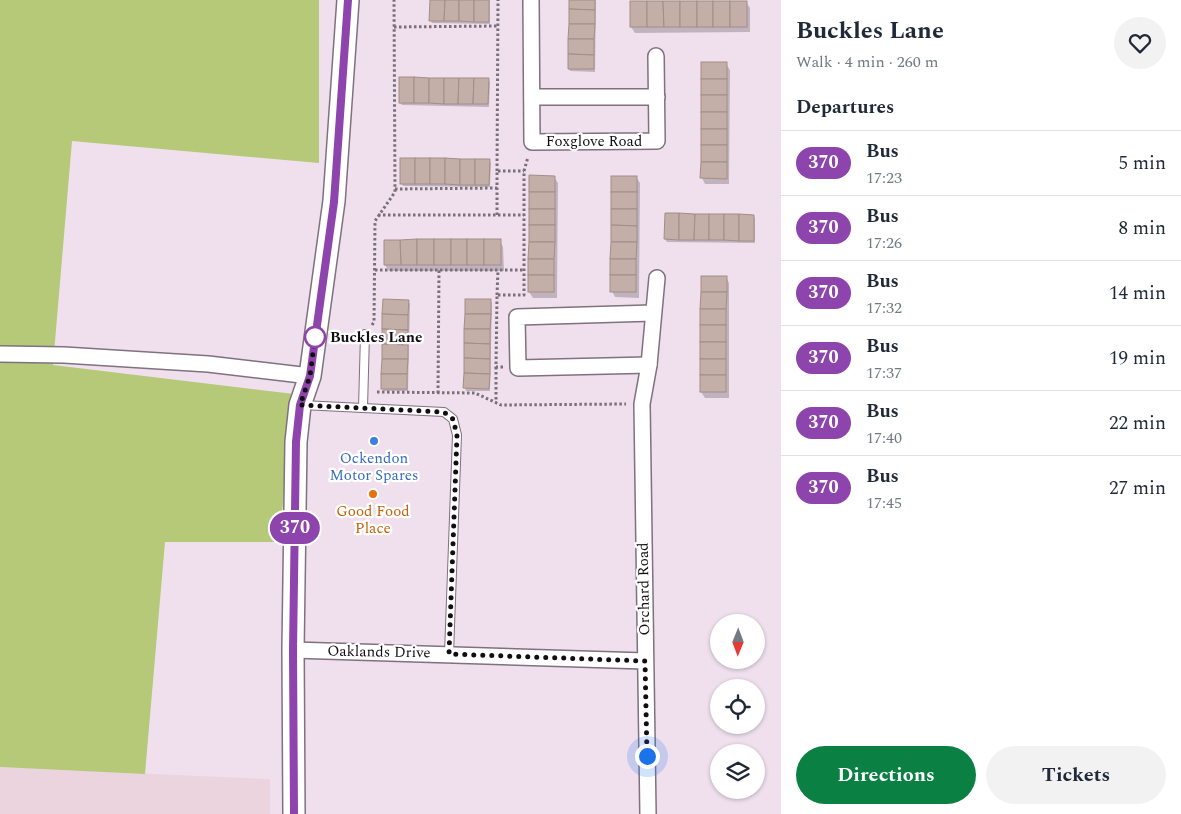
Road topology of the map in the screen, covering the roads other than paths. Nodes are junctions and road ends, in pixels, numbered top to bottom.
1 (348, 0) edge
2 (531, 0) edge
3 (656, 56) dead end
4 (532, 97) junction
5 (657, 97) junction
6 (656, 278) dead end
7 (653, 313) junction
8 (364, 334) road end
9 (0, 354) edge
10 (648, 365) junction
11 (310, 376) junction
12 (300, 405) junction
13 (363, 408) junction
14 (293, 650) junction
15 (449, 654) junction
16 (645, 661) junction
17 (294, 814) edge
18 (648, 814) edge

1 - 11 main road
2 - 4 street, Foxglove Road
3 - 5 street, Foxglove Road
4 - 5 street
4 - 5 street, Foxglove Road
6 - 7 street, Orchard Road
7 - 10 street, Orchard Road
7 - 10 street
8 - 13 lane
9 - 11 street
10 - 16 street, Orchard Road
11 - 12 main road
12 - 13 lane
12 - 14 main road
13 - 15 lane
14 - 15 street, Oaklands Drive
14 - 17 main road
15 - 16 street, Oaklands Drive
16 - 18 street, Orchard Road

